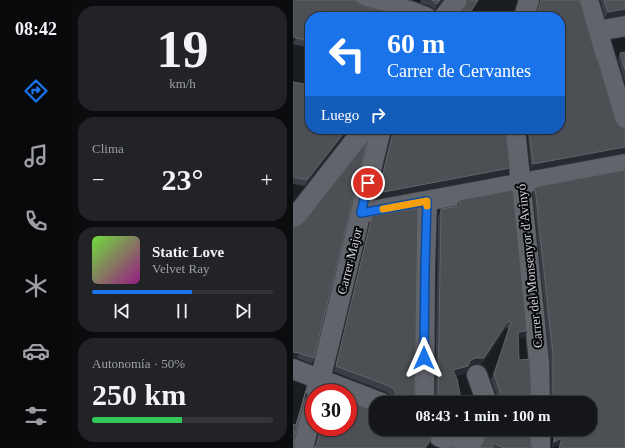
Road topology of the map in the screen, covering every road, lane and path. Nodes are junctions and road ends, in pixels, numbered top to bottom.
1 (363, 0) edge
2 (457, 0) edge
3 (529, 0) edge
4 (588, 0) edge
5 (414, 11) edge
6 (448, 12) edge
7 (525, 12) edge
8 (625, 26) edge
9 (598, 31) junction
10 (625, 123) edge
11 (360, 134) edge
12 (380, 134) edge
13 (516, 134) edge
14 (625, 164) edge
15 (521, 184) junction
16 (427, 201) junction
17 (361, 213) junction
18 (293, 220) edge
19 (293, 369) edge
20 (477, 375) dead end
21 (315, 384) edge
22 (318, 384) edge
23 (357, 396) edge
24 (424, 396) edge
25 (484, 396) edge
26 (540, 396) edge
27 (369, 400) edge
28 (306, 436) edge
29 (474, 436) edge
30 (540, 436) edge
31 (436, 438) edge
32 (303, 448) edge
33 (469, 448) edge
34 (540, 448) edge

1 - 5 street
2 - 6 street
3 - 7 street
4 - 9 street
8 - 9 street
9 - 10 street
11 - 18 street
12 - 17 street, Carrer Major
13 - 15 street, Carrer del Monsenyor d'Avinyó
14 - 15 street
15 - 16 street
15 - 26 street, Carrer del Monsenyor d'Avinyó
16 - 17 street
16 - 24 street
17 - 22 street, Carrer Major
19 - 21 street
20 - 25 street
23 - 27 street
28 - 32 street
29 - 33 street
30 - 34 street
31 - 33 street

